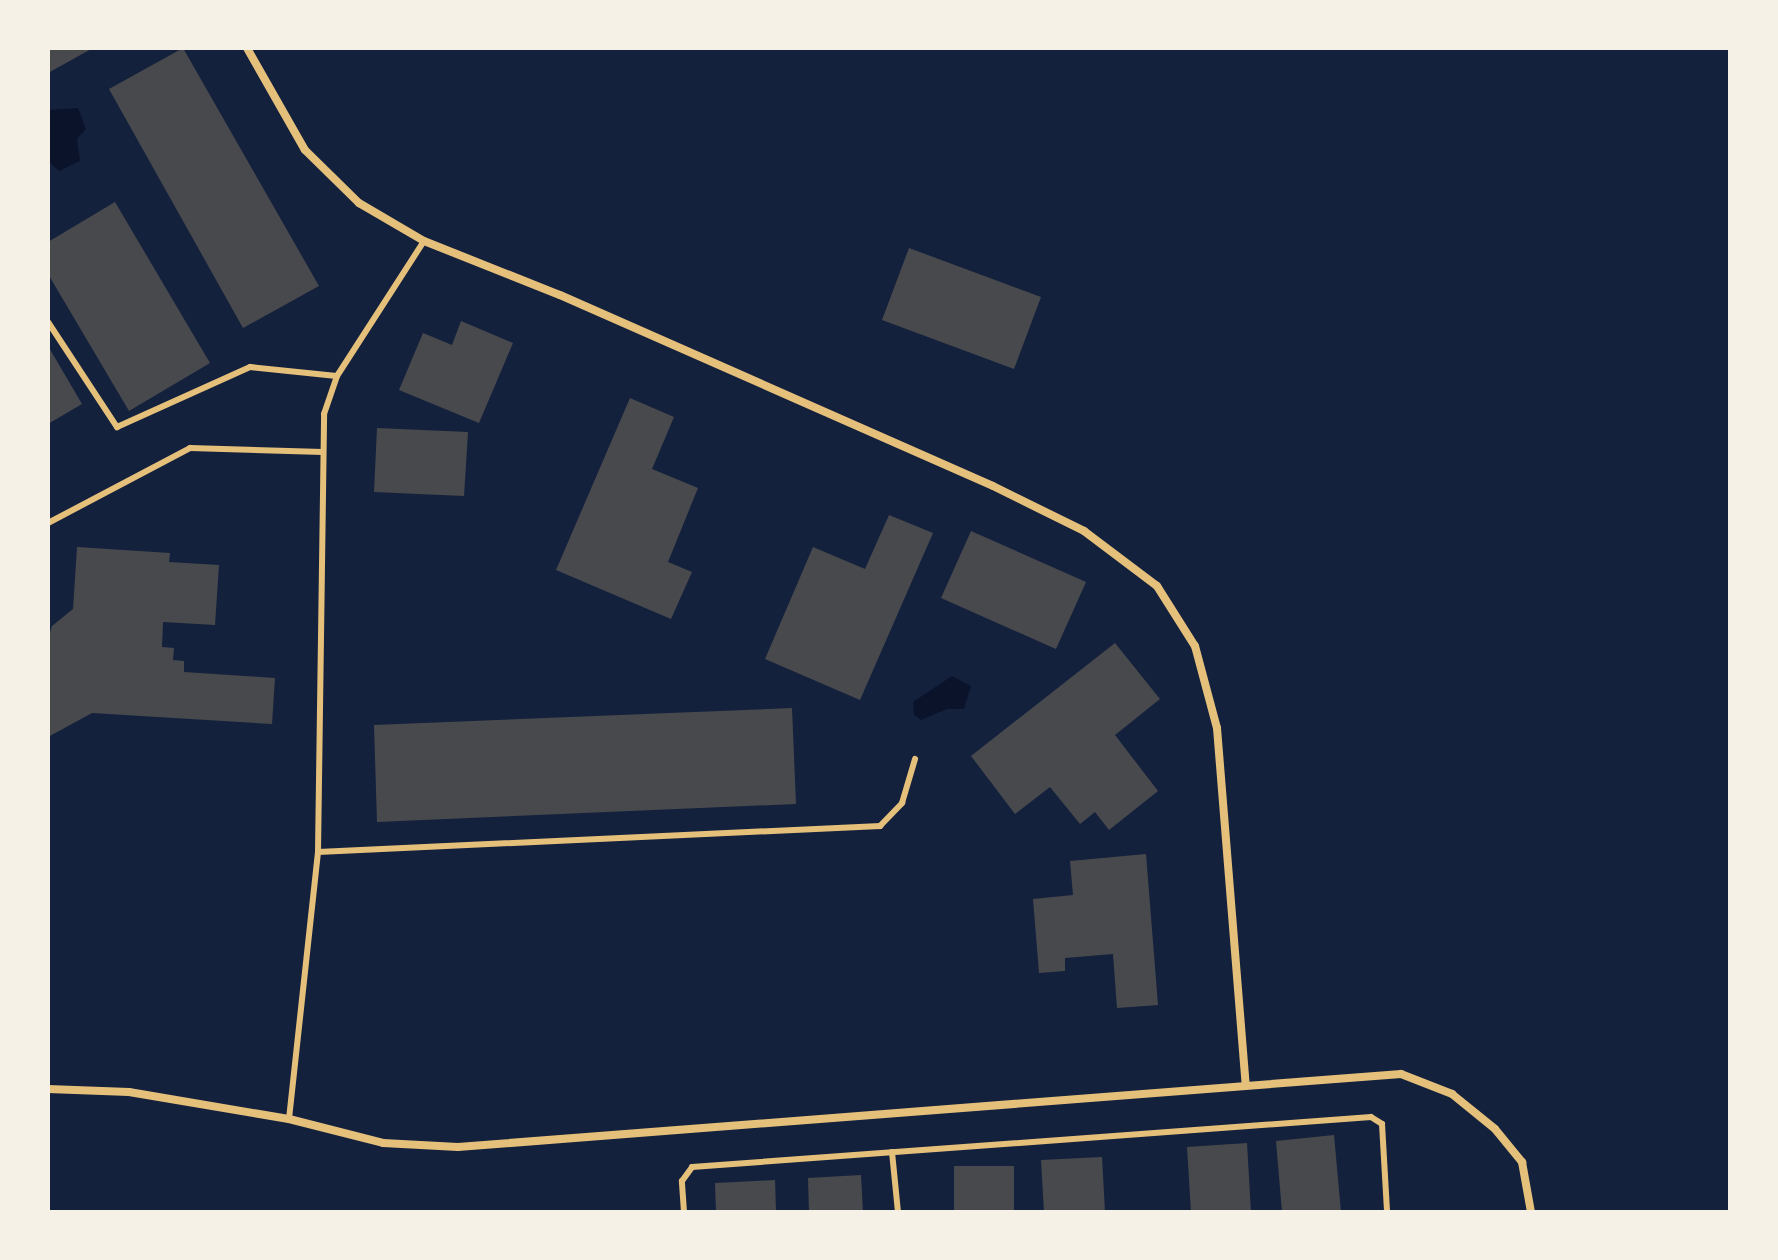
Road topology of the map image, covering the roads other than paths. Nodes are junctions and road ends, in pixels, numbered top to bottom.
1 (247, 48) edge
2 (424, 241) junction
3 (48, 322) edge
4 (337, 376) junction
5 (323, 452) junction
6 (48, 523) edge
7 (915, 759) dead end
8 (318, 852) junction
9 (1246, 1086) junction
10 (48, 1089) edge
11 (289, 1119) junction
12 (892, 1152) junction
13 (684, 1212) edge
14 (898, 1212) edge
15 (1387, 1212) edge
16 (1531, 1212) edge

1 - 2 street
2 - 4 lane
2 - 9 street
3 - 4 lane
4 - 5 lane
5 - 6 lane
5 - 8 lane
7 - 8 lane
8 - 11 lane
9 - 11 street
9 - 16 street
10 - 11 street
12 - 13 lane
12 - 14 lane
12 - 15 lane

